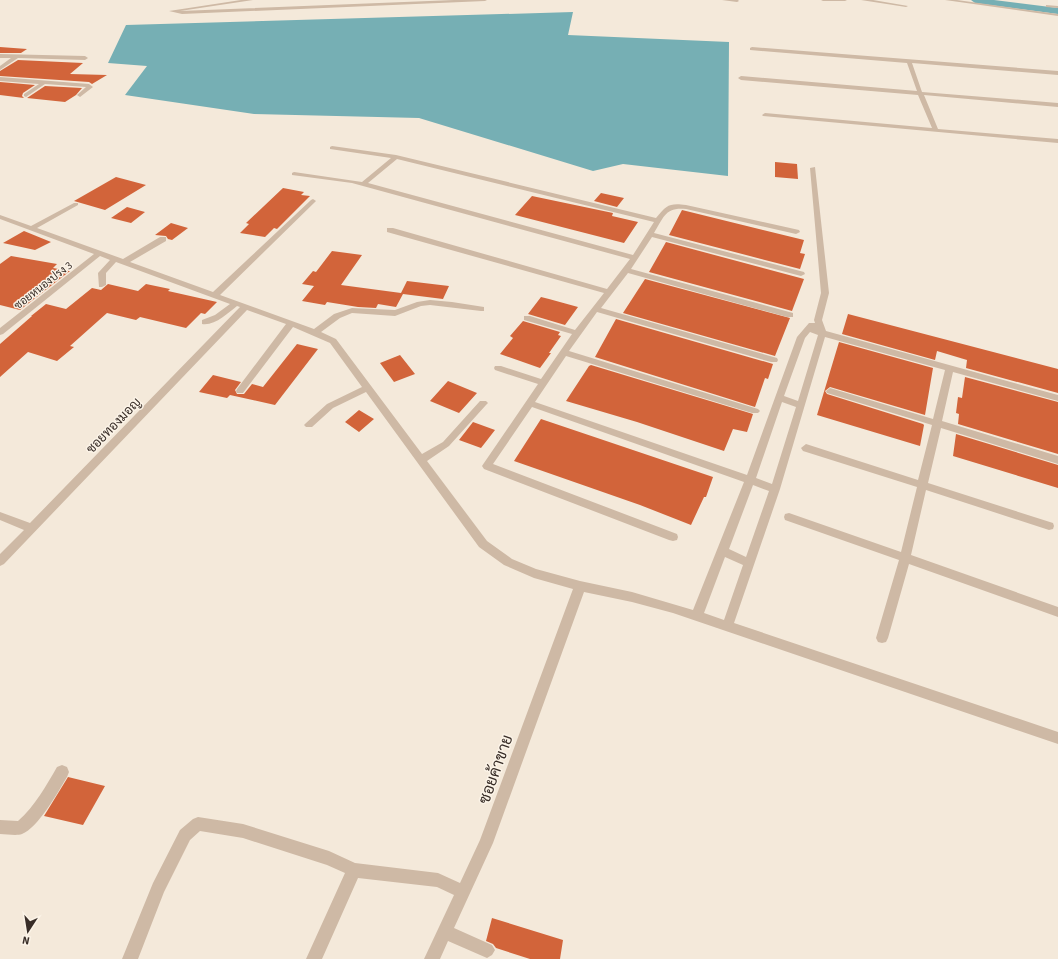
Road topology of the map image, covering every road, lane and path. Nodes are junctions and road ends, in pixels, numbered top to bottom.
1 (251, 0) edge
2 (485, 0) edge
3 (724, 0) edge
4 (823, 0) edge
5 (845, 0) edge
6 (863, 0) edge
7 (947, 0) edge
8 (405, 1) edge
9 (737, 1) dead end
10 (906, 6) dead end
11 (1048, 6) dead end
12 (1058, 7) edge
13 (250, 10) junction
14 (1058, 15) edge
15 (752, 48) dead end
16 (0, 56) edge
17 (17, 56) junction
18 (85, 58) dead end
19 (909, 61) junction
20 (0, 68) edge
21 (1058, 73) edge
22 (741, 78) dead end
23 (0, 79) edge
24 (45, 82) junction
25 (920, 93) junction
26 (26, 95) dead end
27 (80, 95) dead end
28 (1058, 105) edge
29 (765, 115) dead end
30 (936, 131) junction
31 (1058, 141) edge
32 (332, 148) dead end
33 (396, 156) junction
34 (813, 168) dead end
35 (294, 174) dead end
36 (363, 184) junction
37 (313, 201) dead end
38 (76, 204) dead end
39 (3, 221) edge
40 (658, 221) junction
41 (30, 229) junction
42 (390, 230) dead end
43 (796, 232) dead end
44 (649, 234) junction
45 (164, 239) dead end
46 (100, 253) junction
47 (635, 258) junction
48 (119, 261) junction
49 (626, 270) junction
50 (801, 274) dead end
51 (102, 285) dead end
52 (608, 292) junction
53 (215, 295) junction
54 (241, 305) junction
55 (481, 308) dead end
56 (596, 309) junction
57 (790, 314) dead end
58 (527, 318) dead end
59 (818, 320) junction
60 (205, 322) dead end
61 (291, 323) junction
62 (807, 329) junction
63 (0, 332) edge
64 (315, 332) junction
65 (577, 333) junction
66 (822, 333) junction
67 (565, 353) junction
68 (774, 360) dead end
69 (498, 368) dead end
70 (950, 368) junction
71 (543, 383) junction
72 (368, 388) junction
73 (240, 391) dead end
74 (830, 391) dead end
75 (779, 398) junction
76 (1058, 398) edge
77 (529, 403) junction
78 (483, 404) dead end
79 (801, 405) junction
80 (755, 411) dead end
81 (936, 424) junction
82 (309, 425) dead end
83 (806, 448) dead end
84 (421, 460) junction
85 (1058, 460) edge
86 (750, 481) junction
87 (922, 485) junction
88 (775, 489) junction
89 (0, 516) edge
90 (789, 517) dead end
91 (1049, 526) dead end
92 (31, 528) junction
93 (673, 537) dead end
94 (722, 551) junction
95 (905, 558) junction
96 (0, 561) edge
97 (749, 563) junction
98 (580, 586) junction
99 (1058, 612) edge
100 (697, 615) junction
101 (728, 625) junction
102 (882, 638) dead end
103 (1058, 738) edge
104 (62, 772) dead end
105 (0, 827) edge
106 (354, 870) junction
107 (464, 892) junction
108 (444, 931) junction
109 (487, 950) dead end
110 (130, 959) edge
111 (314, 959) edge
112 (432, 959) edge

1 - 13 street
1 - 13 street
2 - 8 street
3 - 9 street
4 - 5 street
6 - 10 street
7 - 14 street
8 - 13 street
11 - 12 street
15 - 19 street
16 - 17 street
17 - 18 street
17 - 20 street
19 - 21 street
19 - 25 street
22 - 25 street
23 - 24 street
24 - 26 street
24 - 27 street
25 - 28 street
25 - 30 street
29 - 30 street
30 - 31 street
32 - 33 street
33 - 36 street
33 - 40 street
34 - 59 street
35 - 36 street
36 - 47 street
37 - 53 street
38 - 41 street
39 - 41 street
40 - 43 street
40 - 44 street
41 - 46 street
42 - 52 street
44 - 47 street
44 - 50 street
45 - 48 street
46 - 48 street
46 - 63 street, ซอยหนองปรง 3
47 - 49 street
48 - 51 street
48 - 53 street
49 - 52 street
49 - 57 street
52 - 56 street
53 - 54 street
54 - 60 street
54 - 61 street
54 - 92 street, ซอยทองมอญ
55 - 64 street
56 - 65 street
56 - 68 street
58 - 65 street
59 - 62 street
59 - 66 street
61 - 64 street
61 - 73 street
62 - 66 street
62 - 75 street
64 - 72 street
65 - 67 street
66 - 70 street
66 - 79 street
67 - 71 street
67 - 80 street
69 - 71 street
70 - 76 street
70 - 81 street
71 - 77 street
72 - 82 street
72 - 84 street
74 - 81 street
75 - 79 street
75 - 86 street
77 - 86 street
77 - 93 street
78 - 84 street
79 - 88 street
81 - 85 street
81 - 87 street
83 - 87 street
84 - 98 street
86 - 88 street
86 - 94 street
87 - 91 street
87 - 95 street
88 - 97 street
89 - 92 street
90 - 95 street
92 - 96 street, ซอยทองมอญ
94 - 97 street
94 - 100 street
95 - 99 street
95 - 102 street
97 - 101 street
98 - 100 street
98 - 107 street, ซอยค้าขาย
100 - 101 street
101 - 103 street
104 - 105 street
106 - 107 street
106 - 110 street
106 - 111 street
107 - 108 street, ซอยค้าขาย
108 - 109 street
108 - 112 street, ซอยค้าขาย

